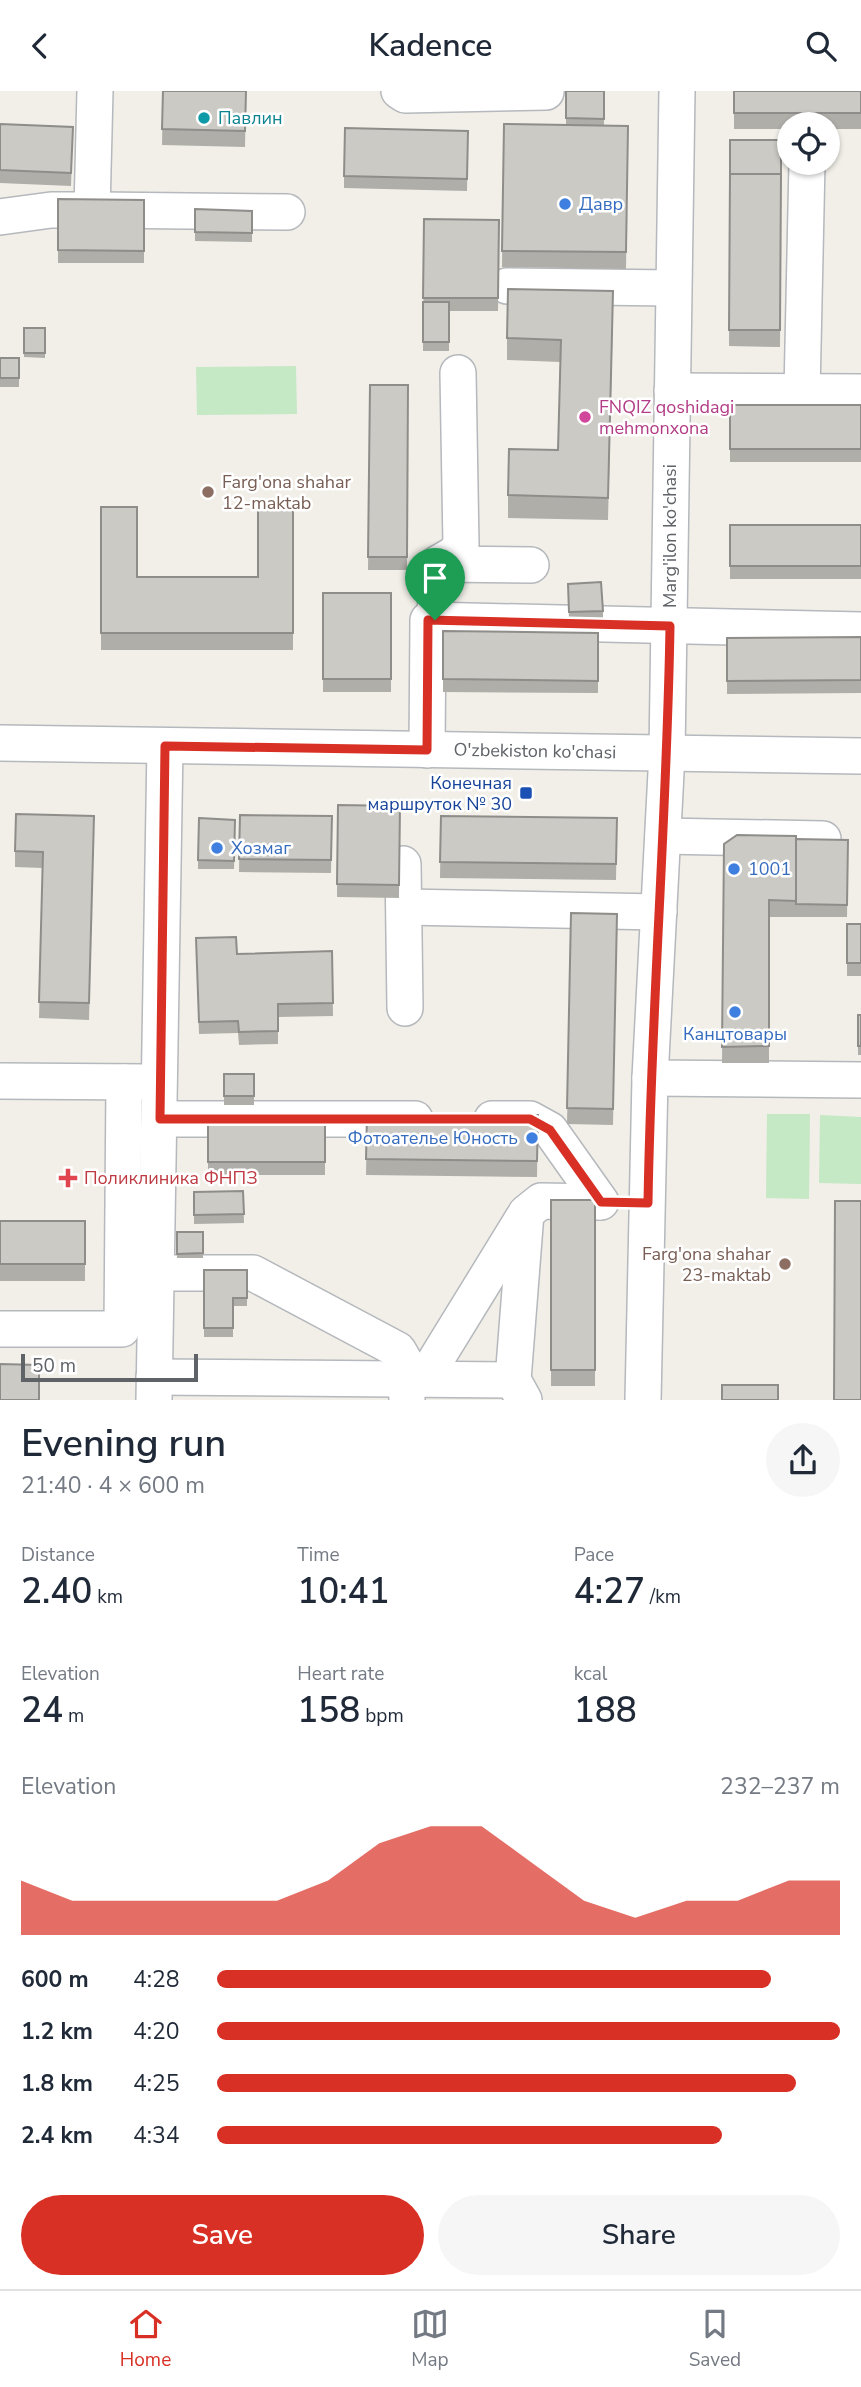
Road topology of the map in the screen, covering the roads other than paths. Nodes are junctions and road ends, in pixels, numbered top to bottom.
1 (95, 91) edge
2 (399, 91) edge
3 (677, 91) edge
4 (545, 92) edge
5 (807, 175) edge
6 (92, 210) junction
7 (287, 212) dead end
8 (0, 217) edge
9 (507, 286) edge
10 (673, 289) junction
11 (458, 373) dead end
12 (672, 391) junction
13 (802, 392) junction
14 (861, 392) edge
15 (437, 564) junction
16 (531, 565) dead end
17 (435, 620) junction
18 (670, 626) junction
19 (861, 630) edge
20 (0, 743) edge
21 (165, 746) junction
22 (427, 750) junction
23 (667, 753) junction
24 (861, 756) edge
25 (663, 837) junction
26 (824, 839) edge
27 (403, 864) dead end
28 (404, 907) junction
29 (659, 912) junction
30 (405, 1008) dead end
31 (650, 1078) junction
32 (861, 1080) edge
33 (0, 1081) edge
34 (124, 1082) junction
35 (159, 1082) junction
36 (160, 1119) junction
37 (601, 1202) junction
38 (648, 1203) junction
39 (526, 1213) junction
40 (157, 1273) junction
41 (0, 1329) edge
42 (412, 1386) edge
43 (154, 1389) edge
44 (519, 1390) edge
45 (643, 1400) edge

1 - 6 street
2 - 4 street
3 - 10 street, Marg'ilon ko'chasi
5 - 13 street
6 - 7 street
6 - 8 street
9 - 10 street
10 - 12 street, Marg'ilon ko'chasi
11 - 15 street
12 - 13 street
12 - 18 street, Marg'ilon ko'chasi
13 - 14 street
15 - 16 street
15 - 17 street
17 - 18 street
17 - 22 street
18 - 19 street
18 - 23 street, Marg'ilon ko'chasi
20 - 21 street, O'zbekiston ko'chasi
21 - 22 street, O'zbekiston ko'chasi
21 - 35 street
22 - 23 street, O'zbekiston ko'chasi
23 - 24 street, O'zbekiston ko'chasi
23 - 25 street, Marg'ilon ko'chasi
25 - 26 street
25 - 29 street, Marg'ilon ko'chasi
27 - 28 street
28 - 29 street
28 - 30 street
29 - 31 street, Marg'ilon ko'chasi
31 - 32 street
31 - 38 street, Marg'ilon ko'chasi
33 - 34 street
34 - 35 street
34 - 41 street
35 - 36 street
36 - 37 street
36 - 40 street
37 - 38 street
37 - 39 street
38 - 45 street, Marg'ilon ko'chasi
39 - 42 street
39 - 44 street
40 - 42 street
40 - 43 street
42 - 43 street
42 - 44 street

